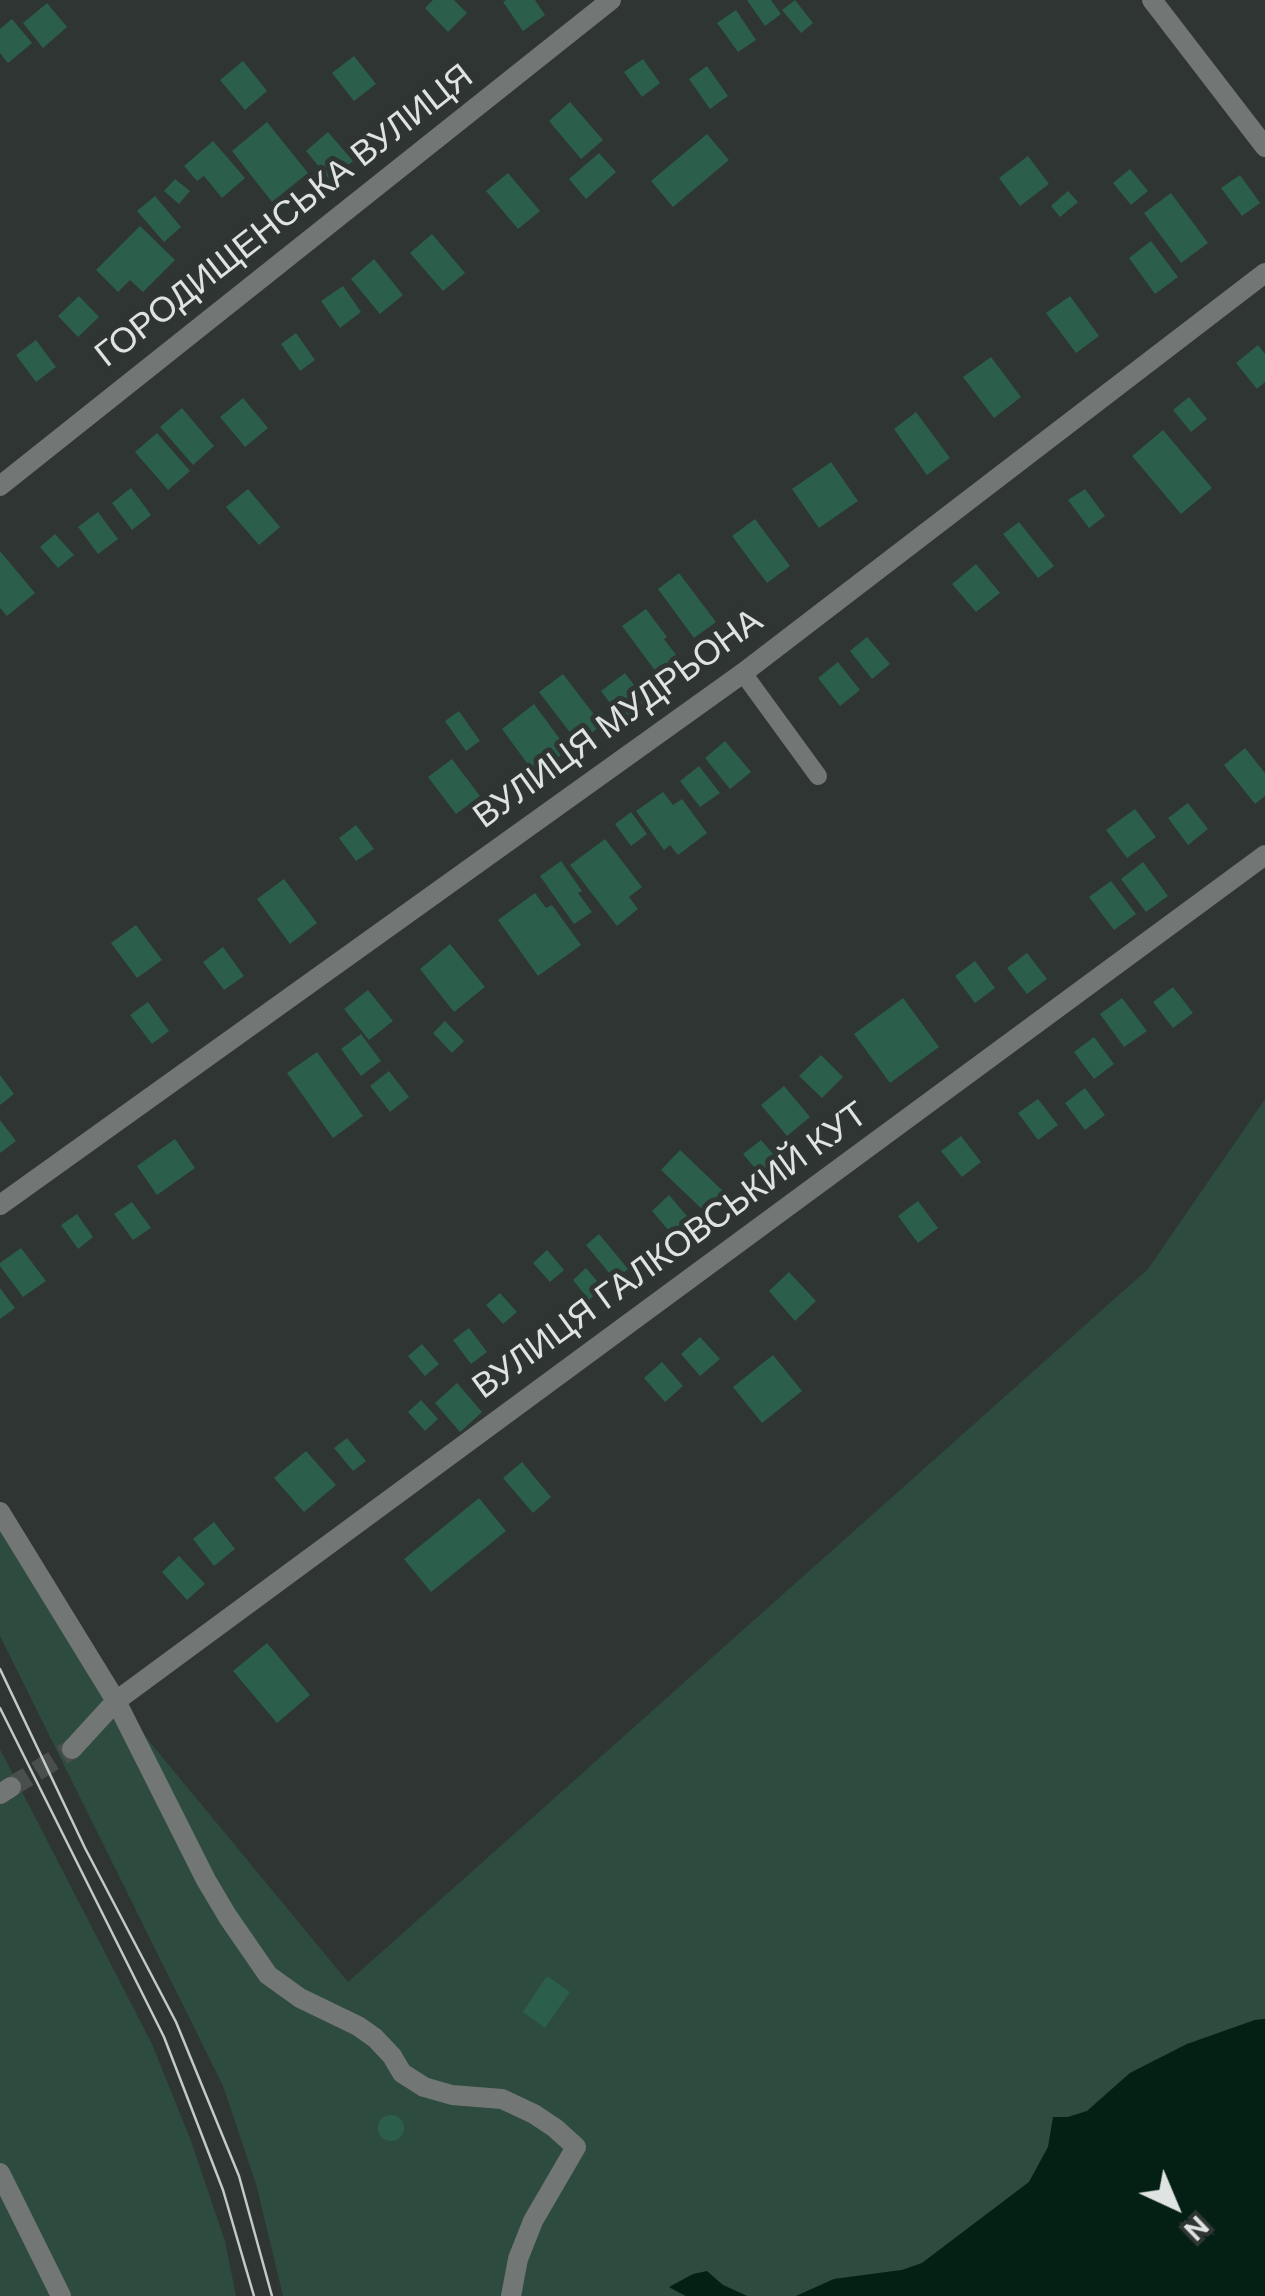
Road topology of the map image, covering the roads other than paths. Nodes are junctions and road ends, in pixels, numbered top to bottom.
1 (611, 0) edge
2 (1152, 0) edge
3 (1265, 147) edge
4 (1265, 273) edge
5 (0, 486) edge
6 (743, 672) junction
7 (818, 776) dead end
8 (1265, 855) edge
9 (0, 1204) edge
10 (0, 1512) edge
11 (116, 1701) junction
12 (72, 1749) tunnel mouth
13 (0, 2174) edge
14 (61, 2296) edge
15 (511, 2296) edge

1 - 5 street, ГОРОДИЩЕНСЬКА ВУЛИЦЯ
2 - 3 street
4 - 6 street, ВУЛИЦЯ МУДРЬОНА
6 - 7 lane
6 - 9 street, ВУЛИЦЯ МУДРЬОНА
8 - 11 street, ВУЛИЦЯ ГАЛКОВСЬКИЙ КУТ
10 - 11 street
11 - 12 street, ВУЛИЦЯ ГАЛКОВСЬКИЙ КУТ
11 - 15 street
13 - 14 street

